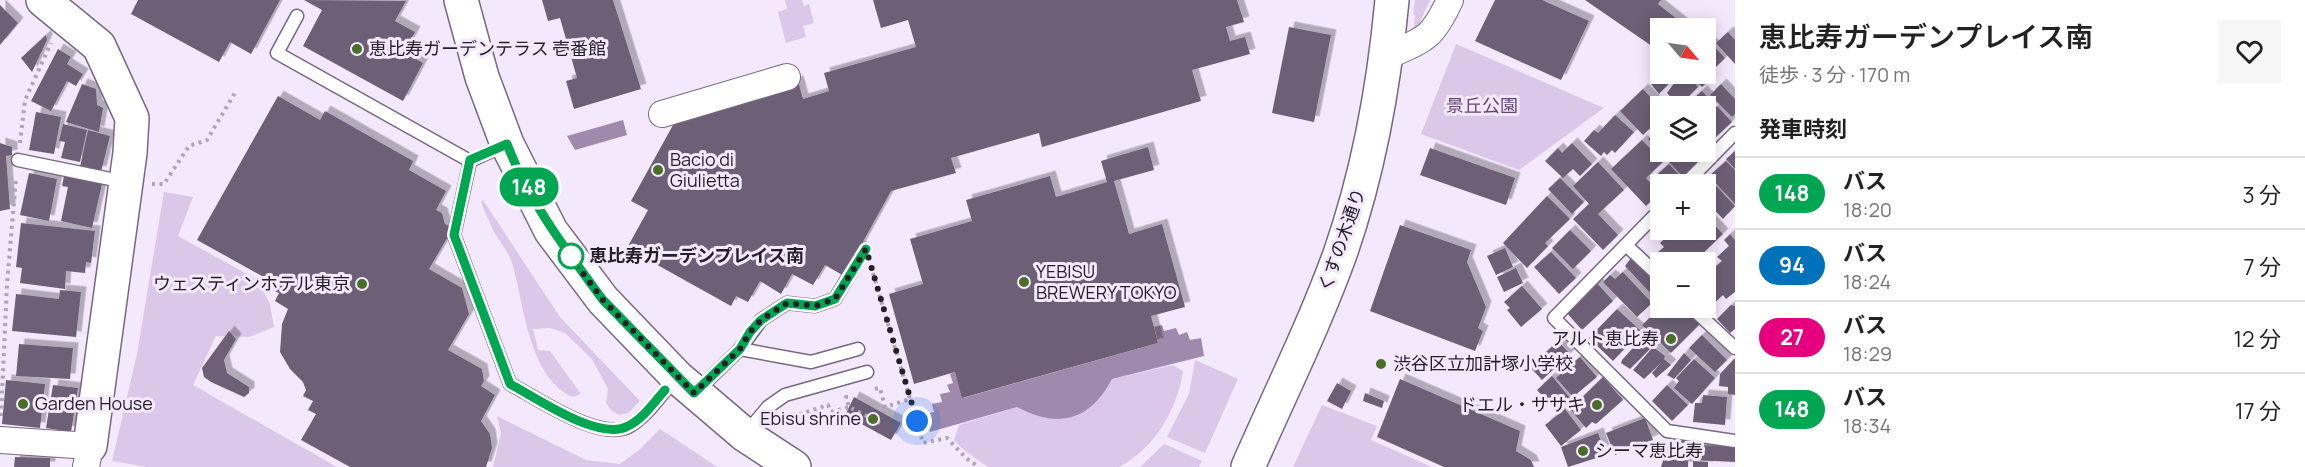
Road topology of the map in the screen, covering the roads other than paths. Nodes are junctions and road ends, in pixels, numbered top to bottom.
1 (43, 0) edge
2 (461, 0) edge
3 (1392, 0) edge
4 (1450, 0) edge
5 (297, 16) dead end
6 (1387, 56) junction
7 (787, 77) dead end
8 (662, 114) dead end
9 (1735, 135) edge
10 (507, 144) junction
11 (18, 160) road end
12 (470, 160) junction
13 (1695, 174) edge
14 (137, 178) junction
15 (1650, 220) edge
16 (1626, 245) junction
17 (866, 249) road end
18 (1650, 268) edge
19 (1703, 318) edge
20 (1735, 348) edge
21 (740, 349) junction
22 (858, 349) dead end
23 (867, 372) dead end
24 (686, 385) junction
25 (745, 435) junction
26 (0, 440) edge
27 (1735, 441) edge
28 (88, 456) edge
29 (794, 467) edge
30 (1248, 467) edge

1 - 14 street
2 - 10 street
3 - 6 street, くすの木通り
4 - 6 street
5 - 12 lane
6 - 30 street, くすの木通り
7 - 8 street
9 - 13 lane
10 - 12 lane
10 - 24 street
11 - 14 lane
12 - 24 lane
14 - 28 street
15 - 16 lane
16 - 18 lane
16 - 27 lane
17 - 21 lane
19 - 20 lane
21 - 22 lane
21 - 24 lane
23 - 25 lane
24 - 25 street
25 - 29 street
26 - 28 street

